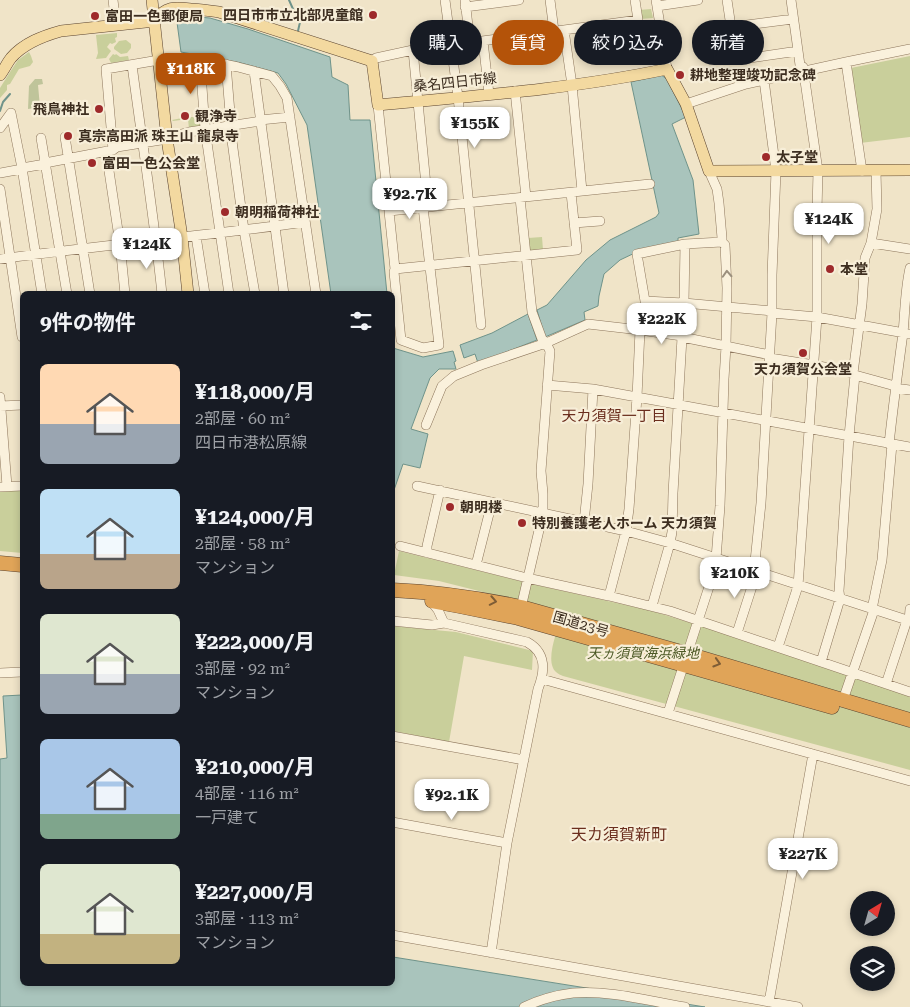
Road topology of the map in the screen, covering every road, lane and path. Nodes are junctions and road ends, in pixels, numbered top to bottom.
1 (113, 0) edge
2 (152, 0) edge
3 (446, 0) edge
4 (519, 0) edge
5 (550, 0) edge
6 (634, 0) edge
7 (698, 0) edge
8 (727, 0) edge
9 (791, 0) edge
10 (683, 1) edge
11 (656, 3) edge
12 (176, 4) edge
13 (465, 4) edge
14 (793, 19) junction
15 (448, 20) edge
16 (467, 20) edge
17 (553, 20) edge
18 (730, 20) edge
19 (155, 23) junction
20 (764, 23) edge
21 (116, 25) junction
22 (564, 30) joint
23 (492, 40) edge
24 (484, 41) joint
25 (910, 49) edge
26 (410, 51) edge
27 (798, 51) junction
28 (764, 56) edge
29 (159, 59) junction
30 (200, 59) junction
31 (372, 61) junction
32 (846, 62) junction
33 (226, 64) junction
34 (132, 65) junction
35 (414, 65) edge
36 (454, 65) edge
37 (668, 69) junction
38 (254, 71) junction
39 (804, 72) junction
40 (0, 75) edge
41 (764, 80) junction
42 (572, 85) junction
43 (515, 91) junction
44 (489, 94) junction
45 (458, 97) junction
46 (417, 101) junction
47 (686, 104) junction
48 (378, 105) junction
49 (290, 117) junction
50 (260, 121) junction
51 (231, 126) junction
52 (0, 128) edge
53 (205, 130) junction
54 (65, 137) dead end
55 (40, 138) dead end
56 (167, 139) junction
57 (142, 143) junction
58 (110, 150) junction
59 (69, 158) junction
60 (45, 164) junction
61 (22, 169) junction
62 (910, 170) edge
63 (709, 171) junction
64 (776, 171) junction
65 (818, 171) junction
66 (862, 171) junction
67 (876, 171) junction
68 (0, 173) edge
69 (650, 184) dead end
70 (0, 189) edge
71 (582, 191) junction
72 (571, 193) junction
73 (523, 197) junction
74 (468, 203) junction
75 (425, 207) junction
76 (389, 210) junction
77 (600, 221) dead end
78 (305, 222) junction
79 (574, 224) junction
80 (275, 226) junction
81 (244, 230) junction
82 (220, 233) junction
83 (196, 236) junction
84 (182, 237) junction
85 (156, 241) junction
86 (722, 242) junction
87 (871, 243) junction
88 (120, 244) junction
89 (685, 244) junction
90 (84, 248) junction
91 (910, 249) edge
92 (59, 251) junction
93 (35, 254) junction
94 (526, 255) junction
95 (11, 257) junction
96 (0, 259) edge
97 (474, 261) junction
98 (429, 265) junction
99 (910, 268) edge
100 (395, 269) junction
101 (41, 291) edge
102 (66, 291) edge
103 (90, 291) edge
104 (125, 291) edge
105 (162, 291) edge
106 (188, 291) edge
107 (205, 291) edge
108 (229, 291) edge
109 (254, 291) edge
110 (284, 291) edge
111 (316, 291) edge
112 (645, 301) junction
113 (684, 303) junction
114 (727, 307) junction
115 (772, 312) junction
116 (817, 317) junction
117 (20, 322) edge
118 (481, 325) dead end
119 (859, 325) junction
120 (642, 330) junction
121 (906, 333) edge
122 (682, 336) junction
123 (544, 341) junction
124 (726, 346) junction
125 (770, 357) junction
126 (814, 364) junction
127 (854, 374) junction
128 (547, 385) junction
129 (895, 387) junction
130 (593, 389) junction
131 (910, 390) edge
132 (637, 397) junction
133 (0, 403) edge
134 (679, 404) junction
135 (20, 405) edge
136 (722, 412) junction
137 (766, 421) junction
138 (426, 425) dead end
139 (809, 428) junction
140 (849, 436) junction
141 (891, 444) junction
142 (910, 447) edge
143 (20, 486) edge
144 (417, 486) dead end
145 (4, 487) edge
146 (440, 490) junction
147 (492, 502) junction
148 (543, 513) junction
149 (584, 522) junction
150 (626, 531) junction
151 (670, 543) junction
152 (400, 546) dead end
153 (427, 553) junction
154 (717, 559) junction
155 (0, 563) edge
156 (20, 565) edge
157 (476, 565) junction
158 (0, 571) edge
159 (756, 571) junction
160 (20, 574) edge
161 (527, 578) junction
162 (798, 586) junction
163 (395, 590) edge
164 (609, 596) junction
165 (395, 598) edge
166 (840, 599) junction
167 (431, 601) junction
168 (652, 606) junction
169 (873, 609) junction
170 (910, 609) edge
171 (520, 613) junction
172 (699, 620) junction
173 (395, 621) edge
174 (909, 621) edge
175 (444, 623) junction
176 (738, 634) junction
177 (778, 647) junction
178 (686, 660) junction
179 (821, 662) junction
180 (20, 672) edge
181 (852, 672) junction
182 (0, 673) edge
183 (542, 679) junction
184 (886, 684) junction
185 (910, 692) edge
186 (843, 700) junction
187 (668, 713) junction
188 (910, 720) edge
189 (910, 728) edge
190 (395, 737) edge
191 (813, 754) junction
192 (524, 760) junction
193 (910, 780) edge
194 (395, 823) edge
195 (507, 843) junction
196 (395, 936) edge
197 (491, 953) junction
198 (769, 1002) junction
199 (524, 1007) edge
200 (685, 1007) edge
201 (798, 1007) edge

1 - 21 street
2 - 19 main road
3 - 15 street
4 - 13 street
5 - 17 street
6 - 22 street
7 - 10 street
8 - 18 street
9 - 14 street
10 - 11 street
11 - 37 street
12 - 19 main road
12 - 31 main road
13 - 16 street
14 - 20 street
14 - 27 street
19 - 21 main road
19 - 29 main road
21 - 40 main road
22 - 42 street
23 - 24 street
24 - 44 street
25 - 32 street
26 - 31 street
27 - 28 street
27 - 39 street
29 - 30 street
29 - 34 street
29 - 56 main road
30 - 33 street
30 - 53 street
31 - 48 main road
32 - 39 street
32 - 66 street
33 - 38 street
33 - 51 street
34 - 57 street
34 - 58 street
35 - 46 street
36 - 45 street
37 - 42 main road, 桑名四日市線
37 - 47 main road
38 - 49 street
38 - 50 street
39 - 41 street
39 - 65 street
41 - 47 street
41 - 64 street
42 - 43 main road, 桑名四日市線
42 - 71 street
43 - 44 main road, 桑名四日市線
43 - 73 street
44 - 45 main road, 桑名四日市線
45 - 46 main road, 桑名四日市線
45 - 74 street
46 - 48 main road, 桑名四日市線
46 - 75 street
47 - 63 main road
48 - 76 street
49 - 50 street
49 - 78 street
50 - 51 street
50 - 80 street
51 - 53 street
51 - 81 street
52 - 61 street
53 - 56 street
53 - 82 street
54 - 59 street
55 - 60 street
56 - 57 street
56 - 84 main road
57 - 58 street
57 - 85 street
58 - 59 street
58 - 88 street
59 - 60 street
59 - 90 street
60 - 61 street
60 - 92 street
61 - 68 street
61 - 93 street
62 - 67 main road
63 - 64 main road
63 - 86 street
64 - 65 main road
64 - 115 street
65 - 66 main road
65 - 116 street
66 - 67 main road
67 - 87 street
69 - 71 street
70 - 95 street
71 - 72 street
72 - 73 street
72 - 79 street
73 - 74 street
73 - 94 street
74 - 75 street
74 - 97 street
75 - 76 street
75 - 98 street
76 - 100 street
77 - 79 street
78 - 80 street
78 - 111 street
79 - 94 street
80 - 81 street
80 - 110 street
81 - 82 street
81 - 109 street
82 - 83 street
82 - 108 street
83 - 84 street
83 - 107 street
84 - 85 street
84 - 106 main road
85 - 88 street
85 - 105 street
86 - 89 street
114 -> 86 street
87 - 91 street
87 - 119 street
88 - 90 street
88 - 104 street
89 - 112 street
89 - 113 street
90 - 92 street
90 - 103 street
92 - 93 street
92 - 102 street
93 - 95 street
93 - 101 street
94 - 97 street
94 - 123 street
95 - 96 street
95 - 117 street
97 - 98 street
97 - 118 street
98 - 100 street
98 - 100 street
99 - 121 street
112 - 113 street
112 - 120 street
113 - 114 street
113 - 122 street
114 - 115 street
114 - 124 street
115 - 116 street
115 - 125 street
116 - 119 street
116 - 126 street
119 - 121 street
119 - 127 street
120 - 122 street
120 - 123 street
120 - 132 street
121 - 129 street
122 - 124 street
122 - 134 street
123 - 128 street
123 - 138 street
124 - 125 street
124 - 136 street
125 - 126 street
125 - 137 street
126 - 127 street
126 - 139 street
127 - 129 street
127 - 140 street
128 - 130 street
128 - 148 street
129 - 131 street
129 - 141 street
130 - 132 street
130 - 149 street
132 - 134 street
132 - 150 street
133 - 135 street
133 - 145 street
134 - 136 street
134 - 151 street
136 - 137 street
136 - 154 street
137 - 139 street
137 - 159 street
139 - 140 street
139 - 162 street
140 - 141 street
140 - 166 street
141 - 142 street
141 - 169 street
143 - 145 street
144 - 146 street
146 - 147 street
146 - 153 street
147 - 148 street
147 - 157 street
148 - 149 street
148 - 161 street
149 - 150 street
150 - 151 street
150 - 164 street
151 - 154 street
151 - 168 street
152 - 153 street
153 - 157 street
154 - 159 street
154 - 172 street
155 - 156 highway
157 - 161 street
158 - 160 highway
159 - 162 street
159 - 176 street
161 - 164 street
161 - 171 street
162 - 166 street
162 - 177 street
163 -> 171 highway, 国道23号
164 - 168 street
165 - 167 highway, 国道23号
166 - 169 street
166 - 179 street
167 - 171 highway, 国道23号
167 - 175 street
168 - 172 street
169 - 174 street
169 - 181 street
170 - 174 street
171 - 178 highway, 国道23号
172 - 176 street
172 - 178 street
173 - 175 street
174 - 184 street
175 - 183 street
176 - 177 street
177 - 179 street
178 -> 186 highway, 国道23号
178 - 187 street
178 - 189 highway, 国道23号
179 - 181 street
180 - 182 street
181 - 184 street
181 - 186 street
183 - 187 street
183 - 192 street
184 - 185 street
186 - 188 highway, 国道23号
187 - 191 street
190 - 192 street
191 - 193 street
191 - 198 street
192 - 195 street
194 - 195 street
195 - 197 street
196 - 197 street
197 - 198 street
198 - 201 street
199 - 200 street

